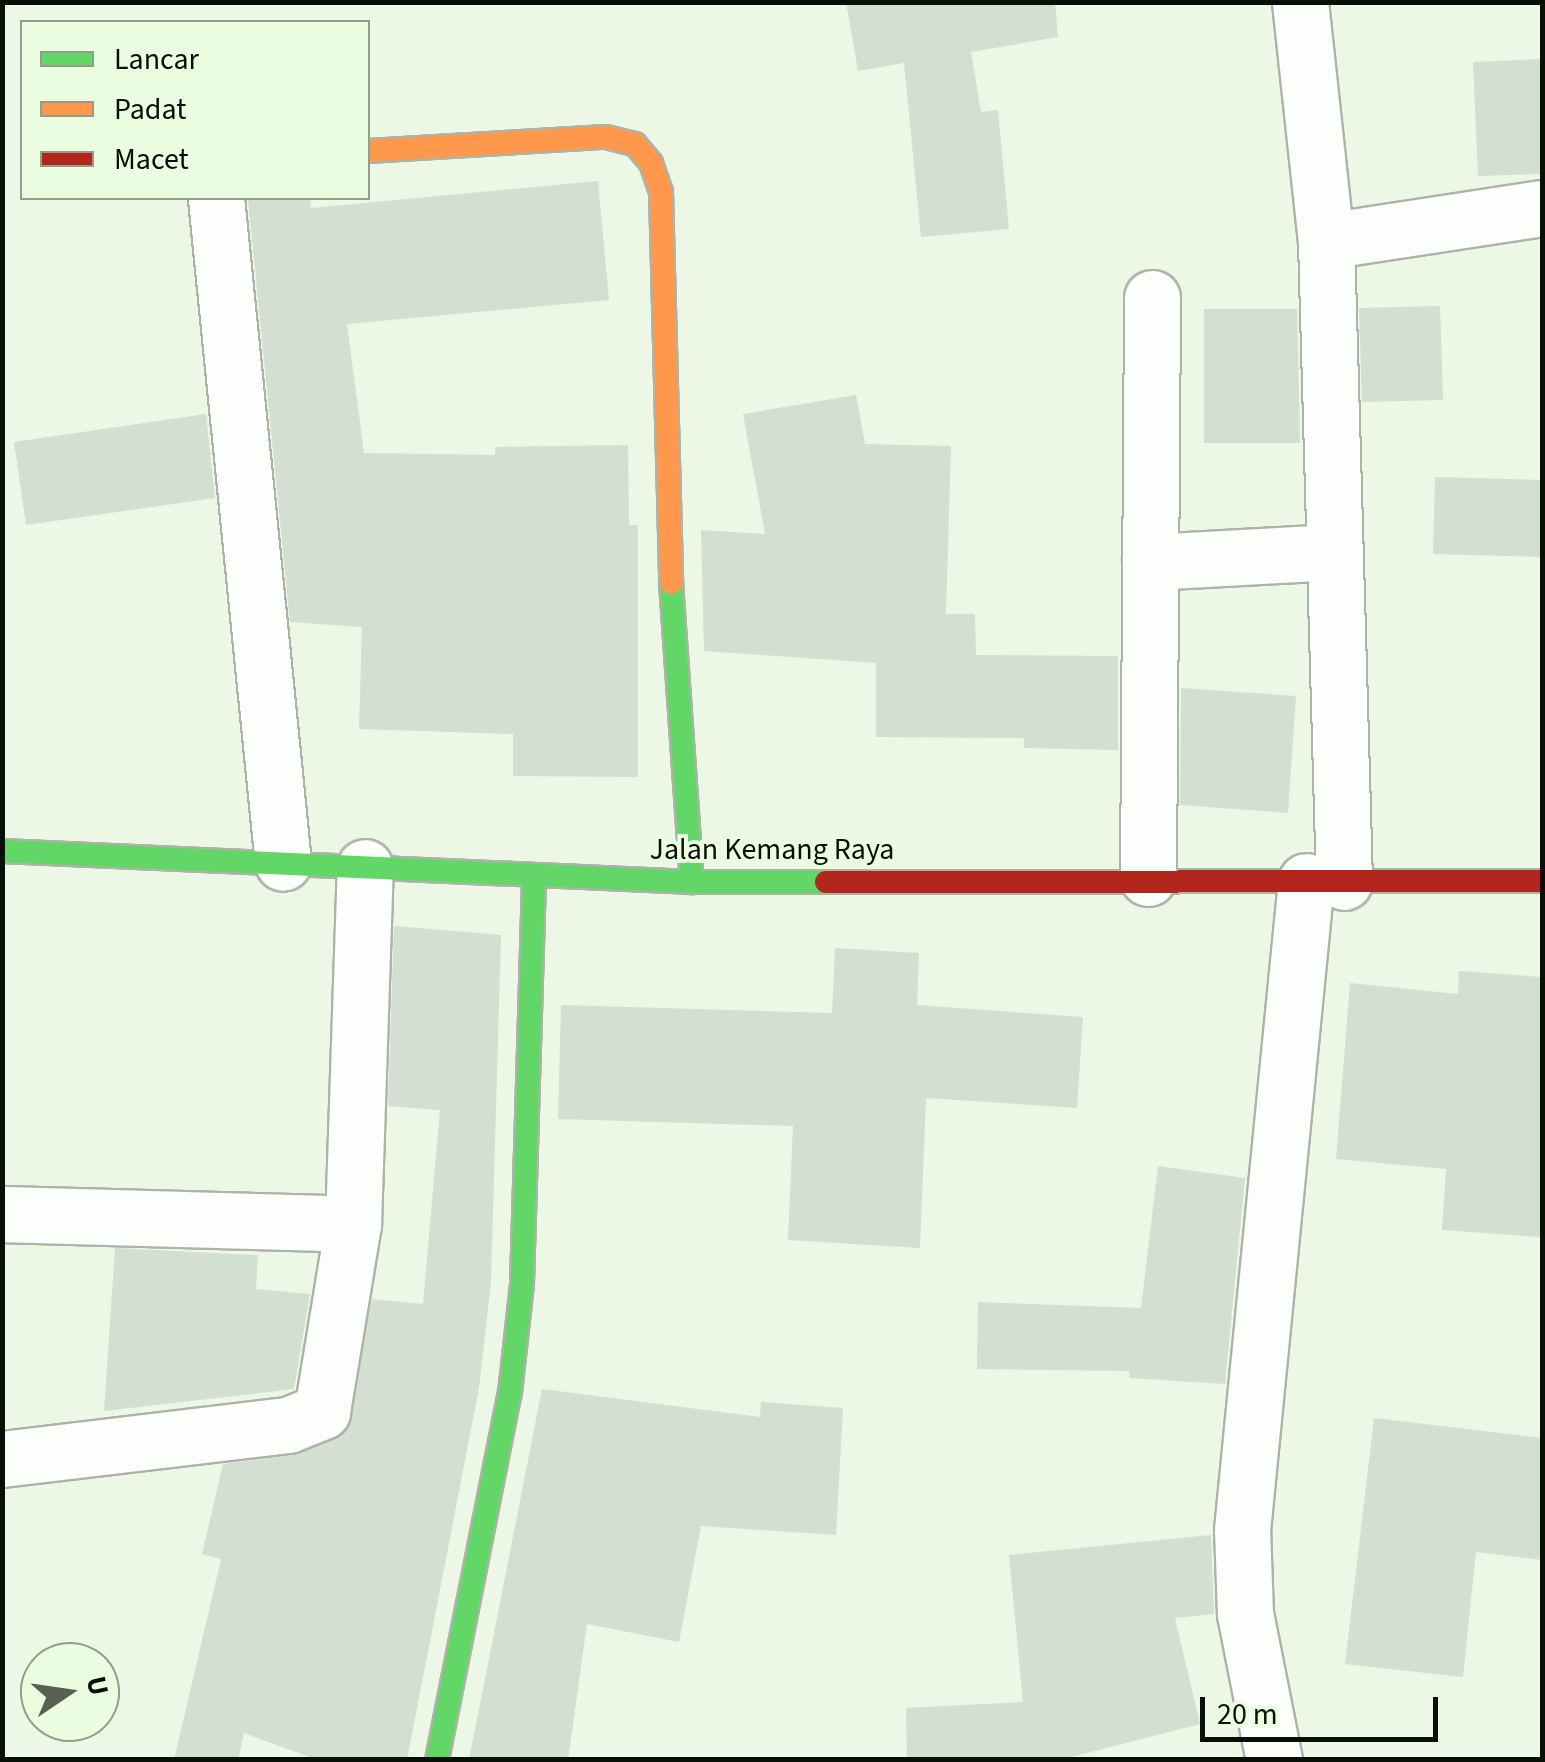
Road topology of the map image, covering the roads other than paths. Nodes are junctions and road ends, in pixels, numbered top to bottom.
1 (1300, 2) edge
2 (370, 152) edge
3 (216, 200) edge
4 (1542, 208) edge
5 (1326, 241) junction
6 (1152, 298) dead end
7 (1334, 552) junction
8 (1150, 562) junction
9 (2, 850) edge
10 (284, 863) junction
11 (365, 867) junction
12 (534, 876) junction
13 (1148, 878) junction
14 (692, 882) junction
15 (1325, 882) junction
16 (1542, 882) edge
17 (2, 1214) edge
18 (354, 1224) junction
19 (2, 1459) edge
20 (437, 1760) edge
21 (1274, 1760) edge

1 - 5 street
2 - 14 street
3 - 10 street
4 - 5 street
5 - 7 street
6 - 8 street
7 - 8 street
7 - 15 street
8 - 13 street
9 - 10 street, Jalan Kemang Raya
10 - 11 street, Jalan Kemang Raya
11 - 12 street, Jalan Kemang Raya
11 - 18 street
12 - 14 street, Jalan Kemang Raya
12 - 20 street
13 - 14 street, Jalan Kemang Raya
13 - 15 street, Jalan Kemang Raya
15 - 16 street, Jalan Kemang Raya
15 - 21 street
17 - 18 street
18 - 19 street

